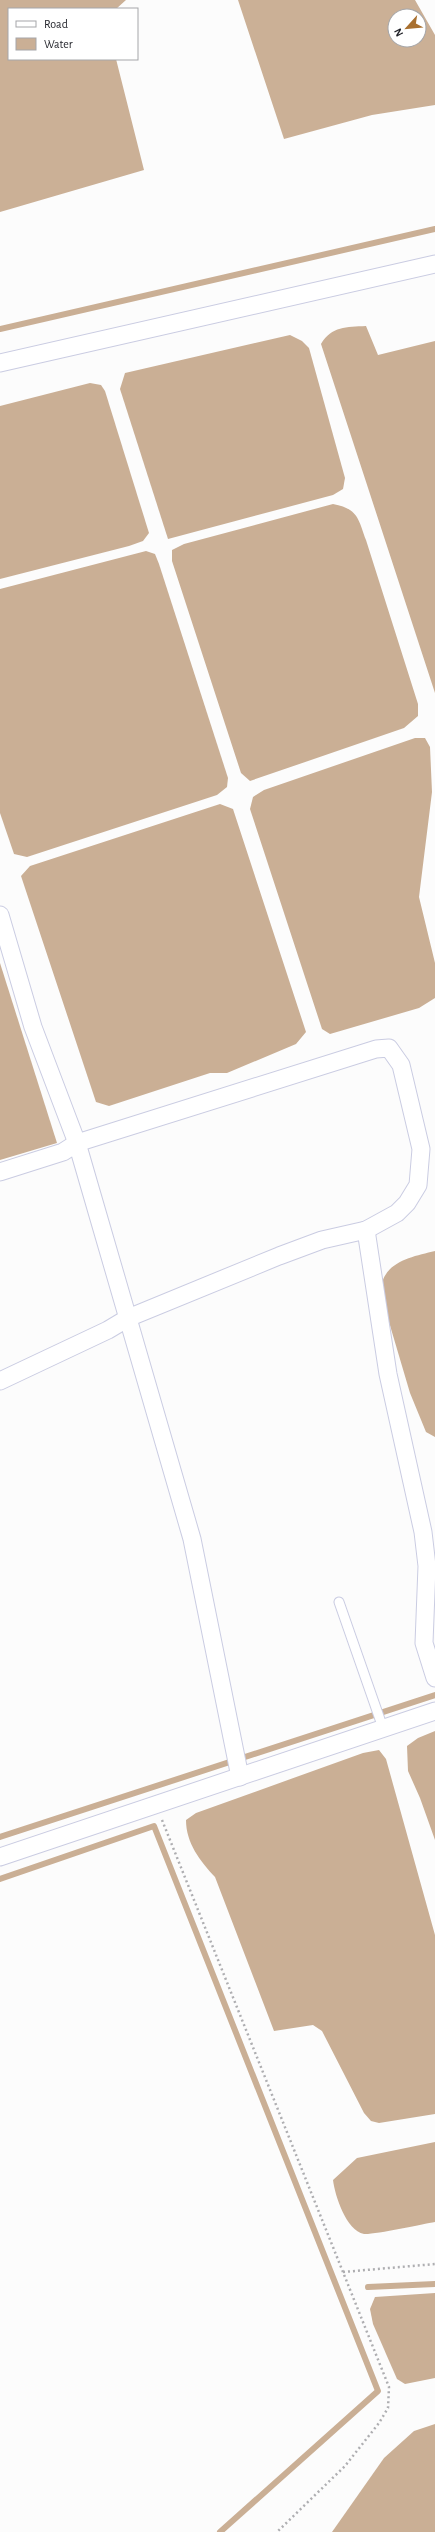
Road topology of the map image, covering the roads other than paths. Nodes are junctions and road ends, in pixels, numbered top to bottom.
1 (435, 264) edge
2 (0, 363) edge
3 (0, 915) edge
4 (77, 1142) junction
5 (0, 1172) edge
6 (366, 1230) junction
7 (128, 1318) junction
8 (0, 1381) edge
9 (339, 1602) dead end
10 (435, 1678) edge
11 (435, 1710) edge
12 (383, 1728) junction
13 (240, 1777) junction
14 (0, 1857) edge

1 - 2 street
3 - 4 street
4 - 5 street
4 - 6 street
4 - 7 street
6 - 7 street
6 - 10 street
7 - 8 street
7 - 13 street
9 - 12 lane
11 - 12 street
12 - 13 street
13 - 14 street

